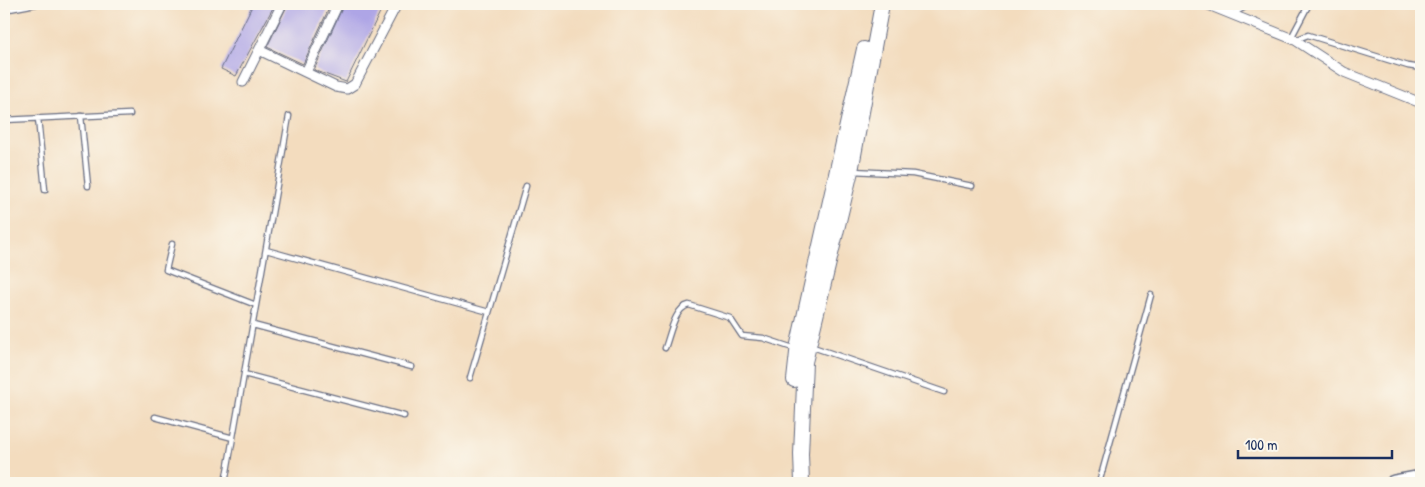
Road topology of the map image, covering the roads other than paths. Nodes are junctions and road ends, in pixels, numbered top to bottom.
1 (36, 4) edge
2 (282, 4) edge
3 (338, 4) edge
4 (397, 4) edge
5 (873, 4) edge
6 (882, 4) edge
7 (1206, 4) edge
8 (1251, 4) edge
9 (1309, 4) edge
10 (4, 10) edge
11 (1231, 15) junction
12 (1293, 39) junction
13 (259, 50) junction
14 (1421, 68) edge
15 (306, 72) junction
16 (244, 82) dead end
17 (1421, 103) edge
18 (130, 114) dead end
19 (81, 116) junction
20 (289, 116) dead end
21 (38, 118) junction
22 (4, 120) edge
23 (852, 171) junction
24 (88, 186) dead end
25 (526, 186) dead end
26 (972, 186) dead end
27 (45, 190) dead end
28 (172, 244) dead end
29 (266, 250) junction
30 (1151, 295) dead end
31 (256, 305) junction
32 (489, 312) junction
33 (253, 324) junction
34 (665, 348) dead end
35 (808, 348) junction
36 (412, 367) dead end
37 (244, 374) junction
38 (470, 378) dead end
39 (944, 392) dead end
40 (404, 416) dead end
41 (155, 417) dead end
42 (233, 438) junction
43 (1421, 478) edge
44 (225, 483) edge
45 (794, 483) edge
46 (802, 483) edge
47 (1099, 483) edge
48 (1394, 483) edge

1 - 10 lane
2 - 13 street
3 - 15 street
4 - 15 street
5 - 35 main road
6 - 23 main road
7 - 11 street
8 - 11 lane
9 - 12 lane
11 - 12 street
12 - 14 lane
12 - 17 street
13 - 15 street
13 - 16 street
18 - 19 lane
19 - 21 lane
19 - 24 lane
20 - 29 lane
21 - 22 lane
21 - 27 lane
23 - 26 lane
23 - 35 main road
25 - 32 lane
28 - 31 lane
29 - 31 lane
29 - 32 lane
30 - 47 lane
31 - 33 lane
32 - 38 lane
33 - 36 lane
33 - 37 lane
34 - 35 lane
35 - 39 lane
35 - 45 main road
35 - 46 main road
37 - 40 lane
37 - 42 lane
41 - 42 lane
42 - 44 lane
43 - 48 highway

